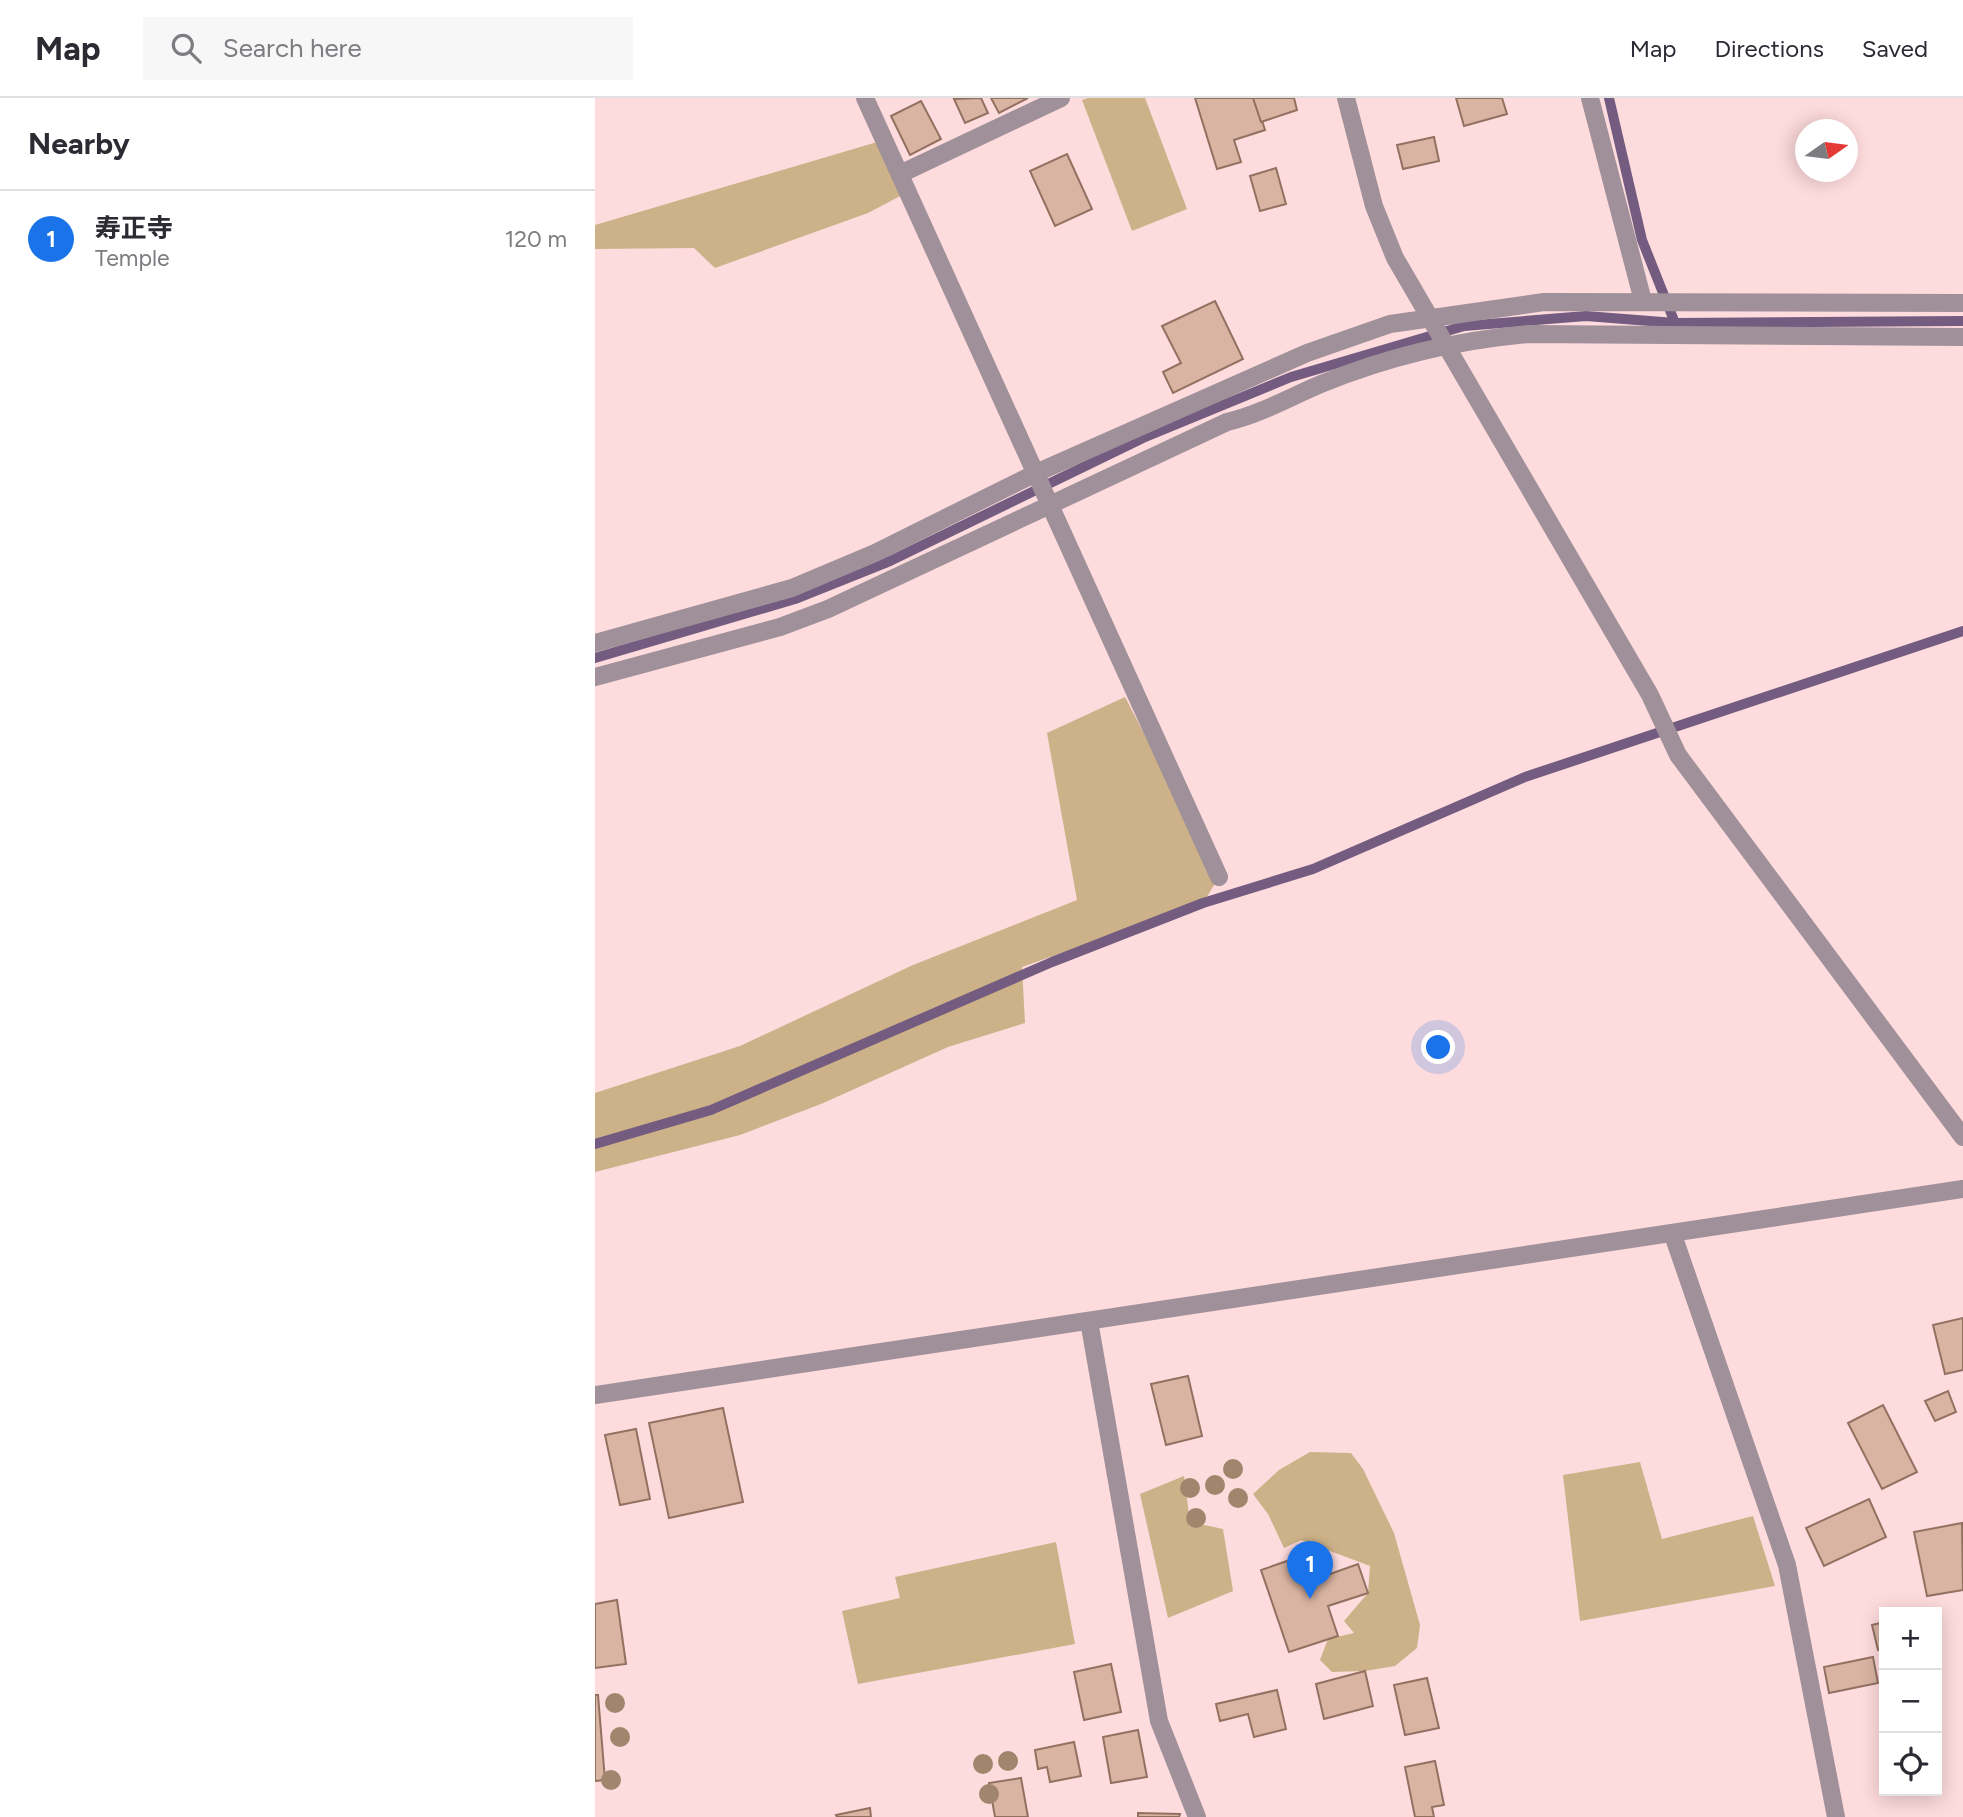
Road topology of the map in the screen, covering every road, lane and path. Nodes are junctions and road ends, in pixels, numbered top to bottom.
1 (865, 98) edge
2 (1061, 98) edge
3 (1346, 98) edge
4 (1590, 98) edge
5 (900, 174) junction
6 (1643, 301) junction
7 (1963, 303) edge
8 (1429, 317) junction
9 (1963, 337) edge
10 (1445, 346) junction
11 (1036, 473) junction
12 (1051, 507) junction
13 (595, 643) edge
14 (595, 677) edge
15 (1219, 877) dead end
16 (1963, 1137) edge
17 (1963, 1189) edge
18 (1673, 1235) junction
19 (1089, 1321) junction
20 (595, 1395) edge
21 (1197, 1817) edge
22 (1836, 1817) edge

1 - 5 street
2 - 5 street
3 - 8 street
4 - 6 street
5 - 11 street
6 - 7 street
6 - 8 street
8 - 10 street
8 - 11 street
9 - 10 street
10 - 12 street
10 - 16 street
11 - 12 street
11 - 13 street
12 - 14 street
12 - 15 street
17 - 18 street
18 - 19 street
18 - 22 street
19 - 20 street
19 - 21 street

